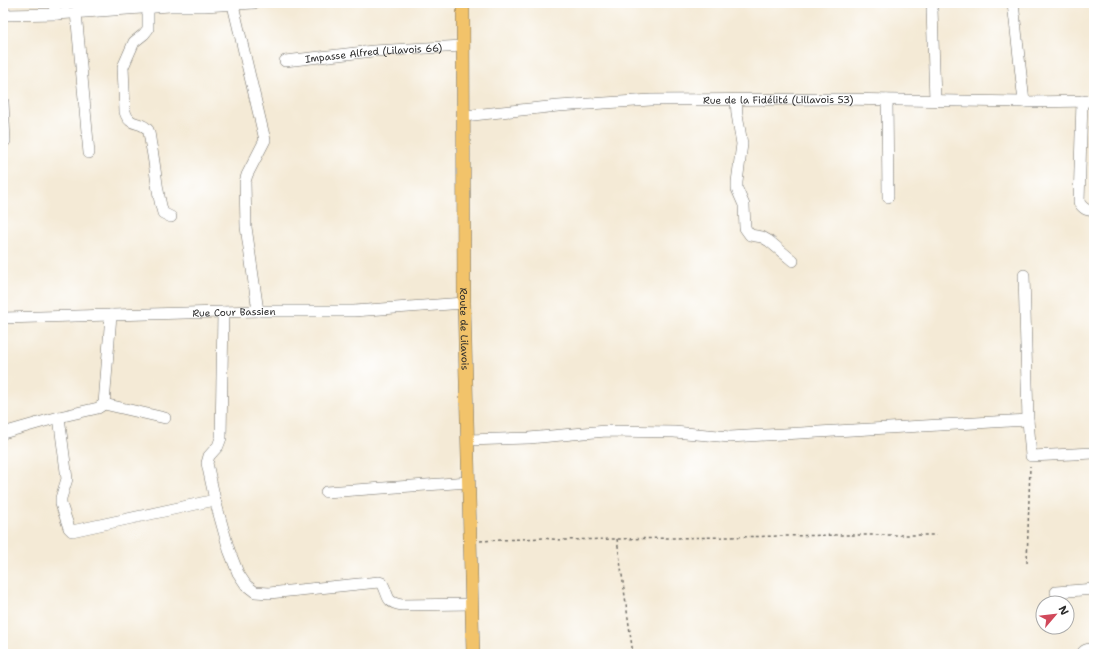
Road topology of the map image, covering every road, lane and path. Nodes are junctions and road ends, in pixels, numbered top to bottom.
1 (254, 3) edge
2 (463, 3) edge
3 (1013, 3) edge
4 (148, 5) edge
5 (234, 5) junction
6 (55, 8) edge
7 (932, 9) dead end
8 (76, 12) junction
9 (3, 16) edge
10 (463, 46) junction
11 (285, 61) dead end
12 (736, 100) junction
13 (887, 100) junction
14 (935, 100) junction
15 (1082, 101) junction
16 (1094, 101) edge
17 (3, 102) edge
18 (1024, 102) junction
19 (464, 116) junction
20 (6, 141) dead end
21 (89, 152) dead end
22 (888, 197) dead end
23 (1094, 211) edge
24 (171, 217) dead end
25 (793, 261) dead end
26 (1024, 275) dead end
27 (464, 303) junction
28 (223, 312) junction
29 (258, 312) junction
30 (111, 315) junction
31 (3, 318) edge
32 (104, 404) junction
33 (59, 417) junction
34 (165, 418) dead end
35 (1028, 420) junction
36 (3, 433) edge
37 (468, 440) junction
38 (1094, 453) edge
39 (1031, 456) junction
40 (469, 482) junction
41 (326, 492) dead end
42 (215, 500) junction
43 (937, 535) dead end
44 (617, 538) junction
45 (470, 542) junction
46 (1027, 563) dead end
47 (1094, 589) edge
48 (1056, 592) dead end
49 (472, 604) junction
50 (1094, 648) edge
51 (473, 654) edge
52 (633, 654) edge
53 (1082, 654) edge

1 - 5 street
2 - 10 main road, Route de Lilavois
3 - 18 street
4 - 5 street
4 - 8 street
4 - 24 street
5 - 29 street
6 - 8 street
6 - 9 street
7 - 14 street
8 - 21 street
10 - 11 street, Impasse Alfred (Lilavois 66)
10 - 19 main road, Route de Lilavois
12 - 13 street, Rue de la Fidélité (Lillavois 53)
12 - 19 street, Rue de la Fidélité (Lillavois 53)
12 - 25 street
13 - 14 street, Rue de la Fidélité (Lillavois 53)
13 - 22 street
14 - 18 street, Rue de la Fidélité (Lillavois 53)
15 - 16 street, Rue de la Fidélité (Lillavois 53)
15 - 18 street, Rue de la Fidélité (Lillavois 53)
15 - 23 street
17 - 20 street
19 - 27 main road, Route de Lilavois
26 - 35 street
27 - 29 street, Rue Cour Bassien
27 - 37 main road, Route de Lilavois
28 - 29 street, Rue Cour Bassien
28 - 30 street, Rue Cour Bassien
28 - 42 street
30 - 31 street, Rue Cour Bassien
30 - 32 street
32 - 33 street
32 - 34 street
33 - 36 street
33 - 42 street
35 - 37 street
35 - 39 street
37 - 40 main road, Route de Lilavois
38 - 39 street
39 - 46 path
40 - 41 street
40 - 45 main road, Route de Lilavois
42 - 49 street
43 - 44 path
44 - 45 path
44 - 52 path
45 - 49 main road, Route de Lilavois
47 - 48 street
49 - 51 main road, Route de Lilavois
50 - 53 street

